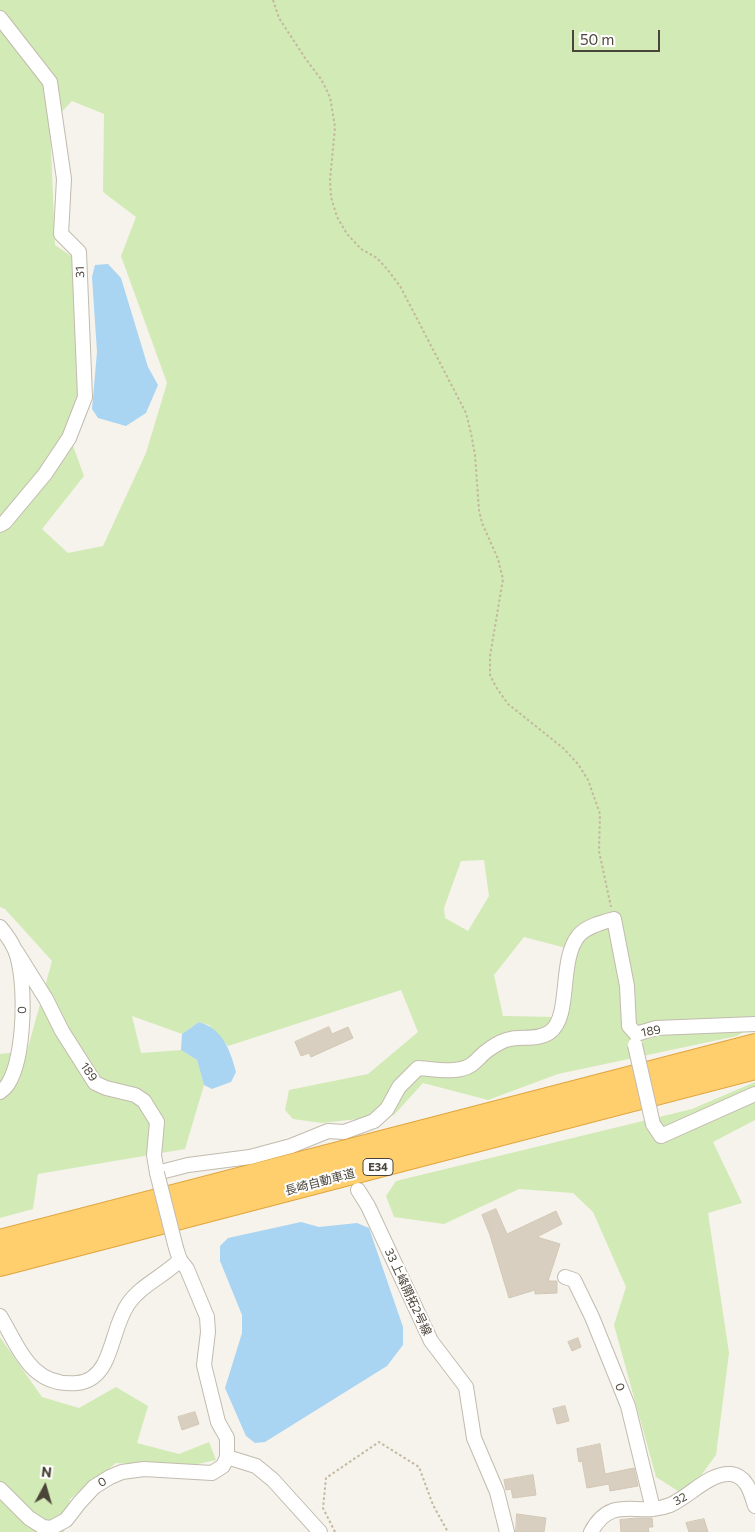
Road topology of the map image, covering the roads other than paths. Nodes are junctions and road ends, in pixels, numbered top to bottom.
1 (0, 18) edge
2 (0, 525) edge
3 (0, 927) edge
4 (16, 951) junction
5 (755, 1024) edge
6 (635, 1039) junction
7 (755, 1046) edge
8 (755, 1067) edge
9 (0, 1092) edge
10 (755, 1094) edge
11 (157, 1173) junction
12 (358, 1190) dead end
13 (0, 1242) edge
14 (178, 1254) junction
15 (0, 1264) edge
16 (565, 1277) dead end
17 (0, 1316) edge
18 (227, 1457) junction
19 (0, 1489) edge
20 (755, 1506) edge
21 (653, 1509) junction
22 (320, 1532) edge
23 (507, 1532) edge
24 (591, 1532) edge

1 - 2 street, 31
3 - 4 street, 0
4 - 9 street, 0
4 - 11 street, 189
5 - 6 street, 189
6 - 10 street, 189, bridge
6 - 11 street, 189
7 - 13 highway, 長崎自動車道 / E34
8 - 15 highway, 長崎自動車道 / E34
11 - 14 street, 189, bridge
12 - 23 street, 33 上峰開拓2号線
14 - 17 street
14 - 18 street, 189
16 - 21 street, 0
18 - 19 street, 0
18 - 22 street
20 - 21 street, 32
21 - 24 street, 32

